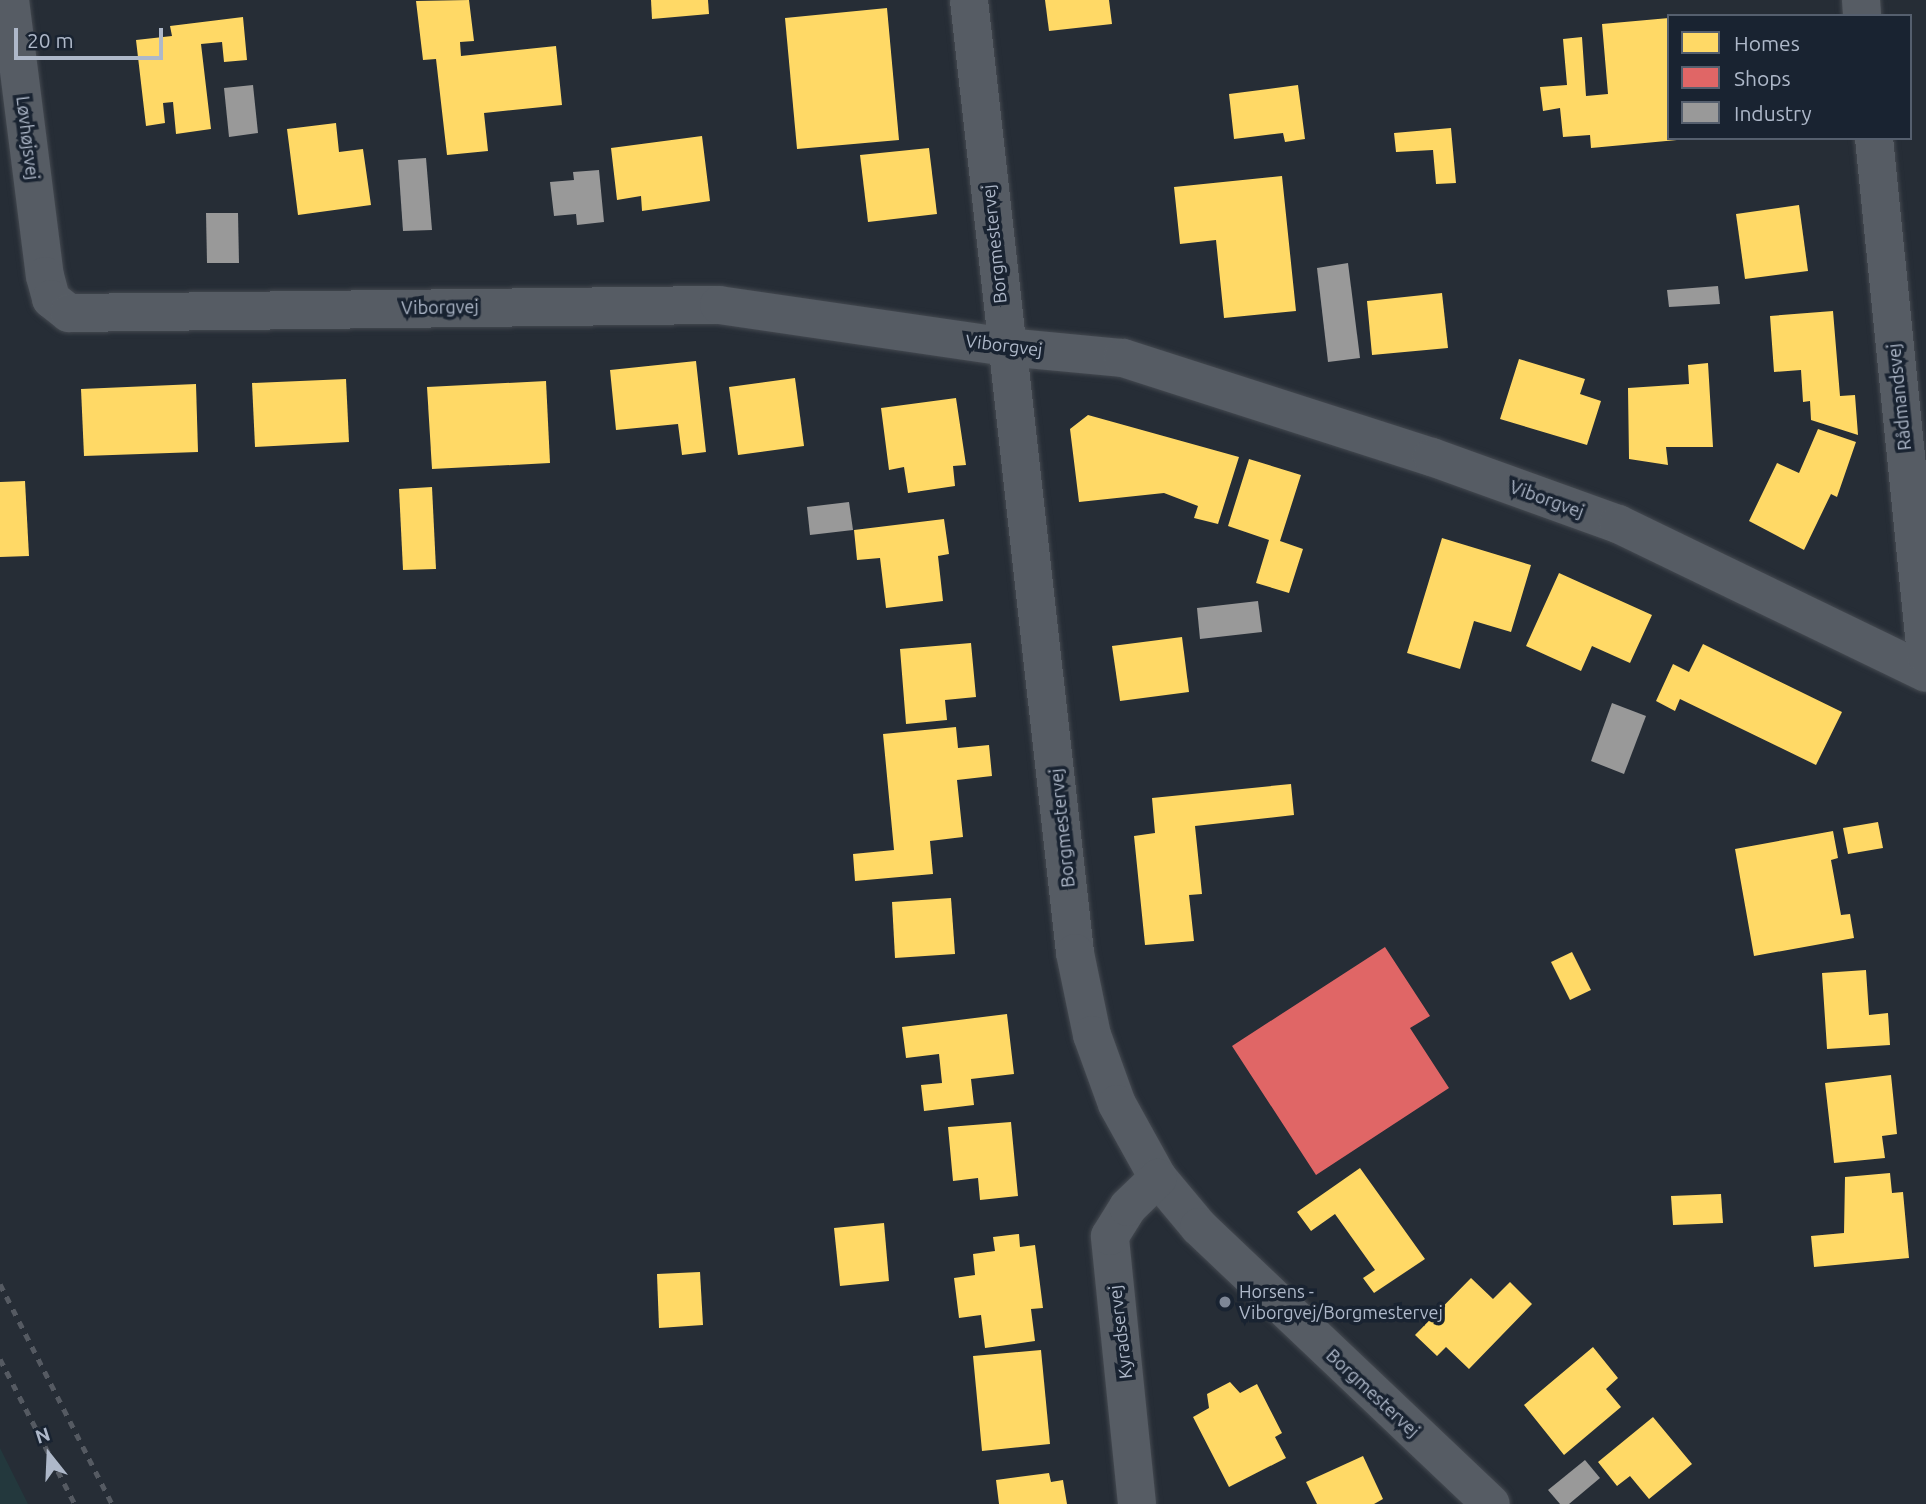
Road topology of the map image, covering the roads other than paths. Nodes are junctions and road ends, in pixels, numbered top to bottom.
1 (10, 0) edge
2 (969, 0) edge
3 (1874, 140) edge
4 (46, 276) joint
5 (1006, 347) junction
6 (1926, 655) edge
7 (1926, 673) edge
8 (1158, 1178) junction
9 (1137, 1504) edge
10 (1490, 1504) edge

1 - 4 street, Løvhøjsvej
2 - 5 street, Borgmestervej
3 - 6 street, Rådmandsvej
4 - 5 street, Viborgvej
5 - 7 street, Viborgvej
5 - 8 street, Borgmestervej
8 - 9 street, Kyradservej
8 - 10 street, Borgmestervej

